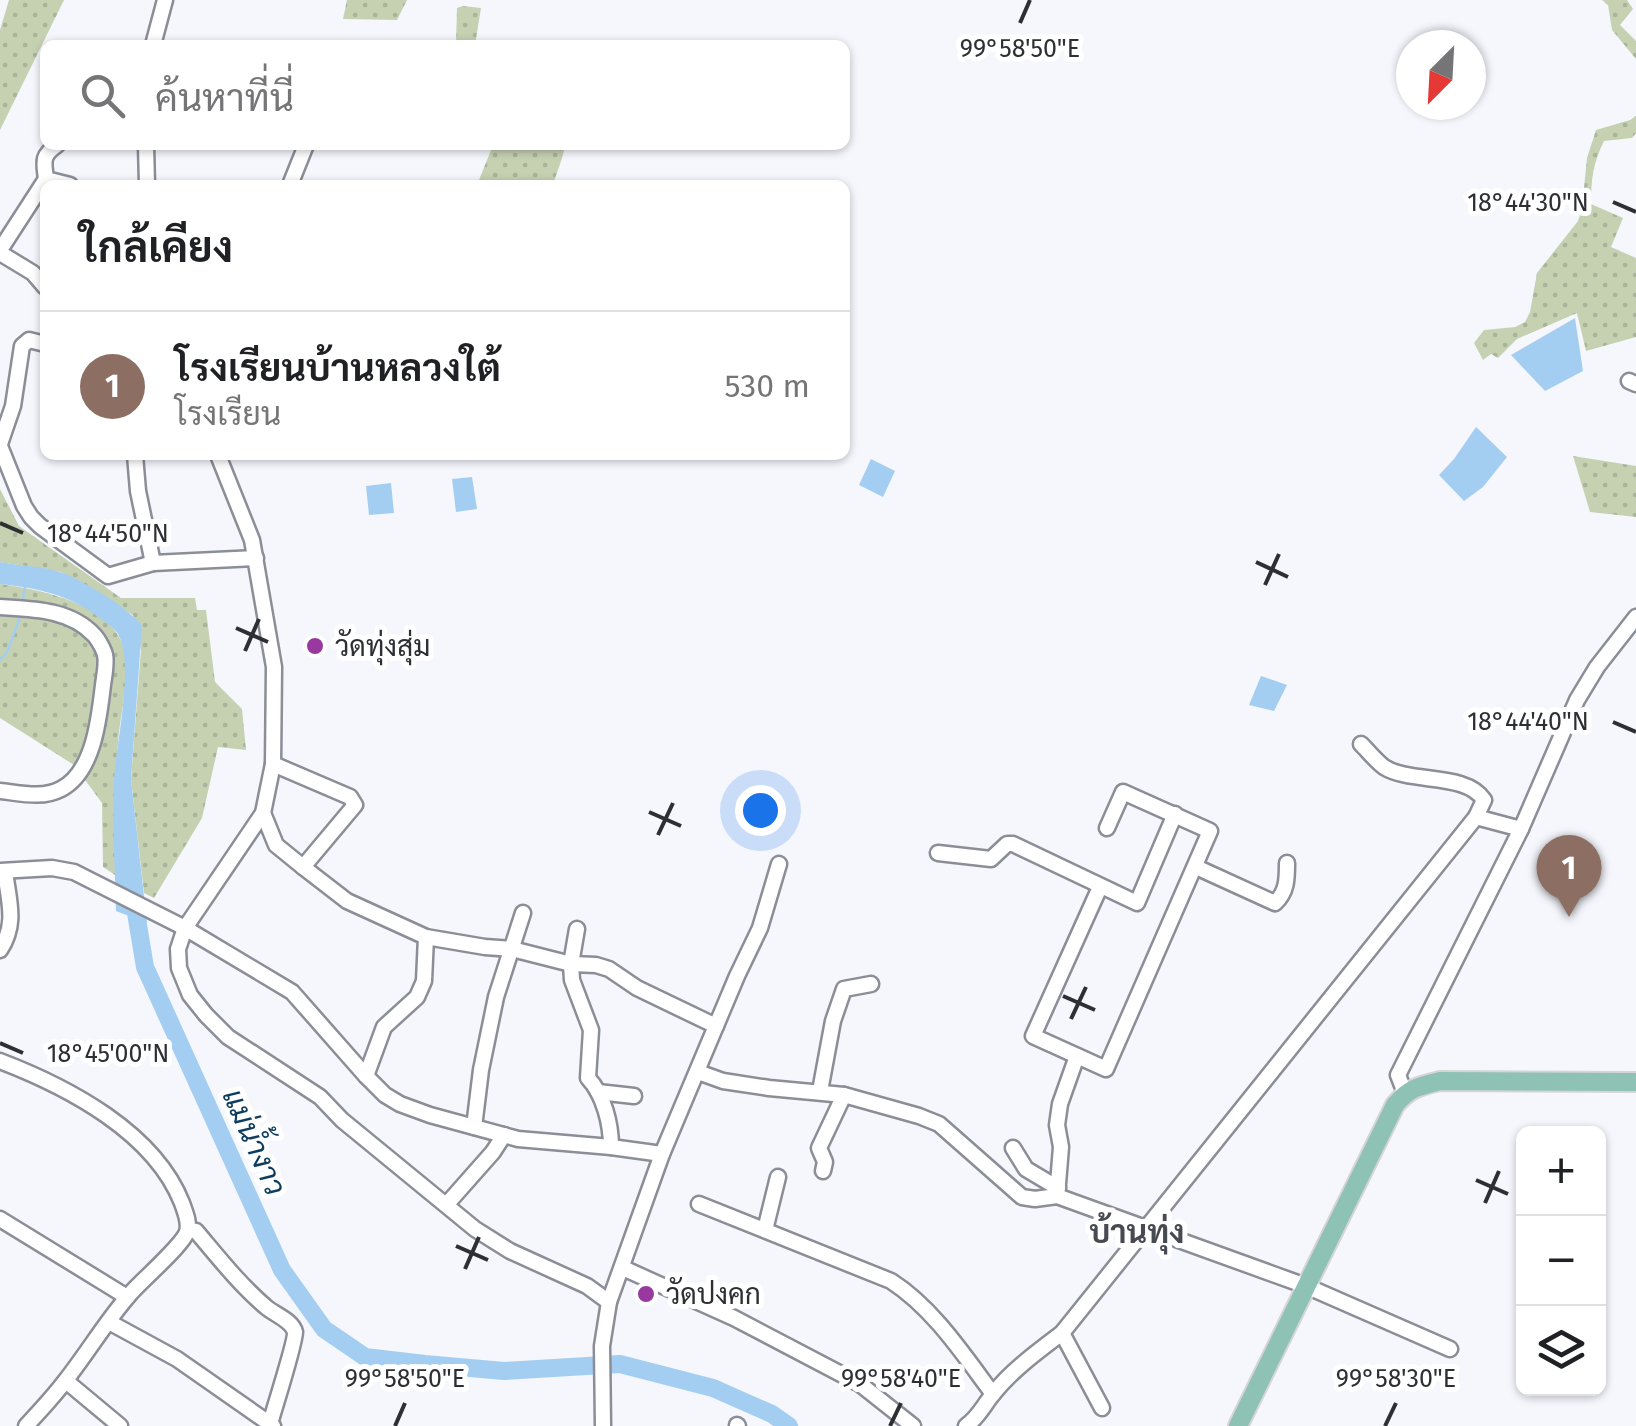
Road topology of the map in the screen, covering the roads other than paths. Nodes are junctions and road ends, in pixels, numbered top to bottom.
1 (165, 0) edge
2 (154, 40) edge
3 (50, 150) edge
4 (146, 150) edge
5 (305, 150) edge
6 (46, 179) joint
7 (50, 180) edge
8 (147, 180) edge
9 (296, 180) edge
10 (40, 188) edge
11 (0, 251) edge
12 (40, 282) edge
13 (40, 343) edge
14 (0, 445) edge
15 (136, 460) edge
16 (220, 460) edge
17 (256, 558) junction
18 (153, 563) junction
19 (14, 608) edge
20 (1636, 617) edge
21 (1360, 744) dead end
22 (274, 764) junction
23 (0, 791) edge
24 (263, 813) junction
25 (1175, 814) junction
26 (1476, 816) junction
27 (1107, 828) dead end
28 (1521, 829) junction
29 (938, 853) dead end
30 (1287, 863) dead end
31 (778, 864) dead end
32 (303, 867) junction
33 (1196, 867) junction
34 (3, 872) edge
35 (1100, 886) junction
36 (523, 912) dead end
37 (185, 928) junction
38 (577, 929) dead end
39 (426, 937) junction
40 (512, 949) junction
41 (0, 950) edge
42 (571, 964) junction
43 (870, 984) dead end
44 (716, 1026) junction
45 (1077, 1056) junction
46 (0, 1061) edge
47 (698, 1072) junction
48 (366, 1076) junction
49 (1636, 1082) edge
50 (820, 1091) junction
51 (598, 1092) junction
52 (1405, 1093) junction
53 (844, 1095) junction
54 (634, 1096) dead end
55 (474, 1127) junction
56 (504, 1135) junction
57 (611, 1147) junction
58 (1013, 1148) dead end
59 (662, 1154) junction
60 (823, 1170) dead end
61 (778, 1177) dead end
62 (1058, 1192) junction
63 (447, 1204) junction
64 (699, 1204) dead end
65 (0, 1219) edge
66 (1144, 1229) junction
67 (188, 1230) junction
68 (765, 1230) junction
69 (623, 1268) junction
70 (1306, 1286) junction
71 (127, 1297) junction
72 (609, 1302) junction
73 (109, 1322) junction
74 (1062, 1333) junction
75 (1450, 1349) dead end
76 (66, 1380) junction
77 (993, 1394) junction
78 (1102, 1408) dead end
79 (272, 1425) edge
80 (26, 1426) edge
81 (120, 1426) edge
82 (603, 1426) edge
83 (913, 1426) edge
84 (966, 1426) edge
85 (1238, 1426) edge

1 - 2 street
3 - 6 street
4 - 8 street
5 - 9 street
6 - 7 street
10 - 11 street
11 - 12 street
13 - 14 street
14 - 18 street
15 - 18 street
16 - 17 street
17 - 18 street
17 - 22 street
19 - 23 street
20 - 28 street
21 - 26 street
22 - 24 street
22 - 32 street
24 - 32 street
24 - 37 street
25 - 27 street
25 - 33 street
25 - 35 street
26 - 28 street
26 - 66 street
28 - 52 street
29 - 35 street
30 - 33 street
31 - 44 street
32 - 39 street
33 - 45 street
34 - 37 street
34 - 41 street
35 - 45 street
36 - 40 street
37 - 48 street
37 - 63 street
38 - 42 street
39 - 40 street
39 - 48 street
40 - 42 street
40 - 55 street
42 - 44 street
42 - 51 street
43 - 50 street
44 - 47 street
45 - 62 street
46 - 67 street
47 - 50 street
47 - 59 street
48 - 55 street
49 - 52 main road
50 - 53 street
51 - 54 street
51 - 57 street
52 - 70 main road
53 - 60 street
53 - 62 street
55 - 56 street
56 - 57 street
56 - 63 street
57 - 59 street
58 - 62 street
59 - 69 street
61 - 68 street
62 - 66 street
63 - 72 street
64 - 68 street
65 - 71 street
66 - 70 street
66 - 74 street
67 - 71 street
67 - 79 street
68 - 77 street
69 - 72 street
69 - 83 street
70 - 75 street
70 - 85 main road
71 - 73 street
72 - 82 street
73 - 76 street
73 - 79 street
74 - 77 street
74 - 78 street
76 - 80 street
76 - 81 street
77 - 84 street

